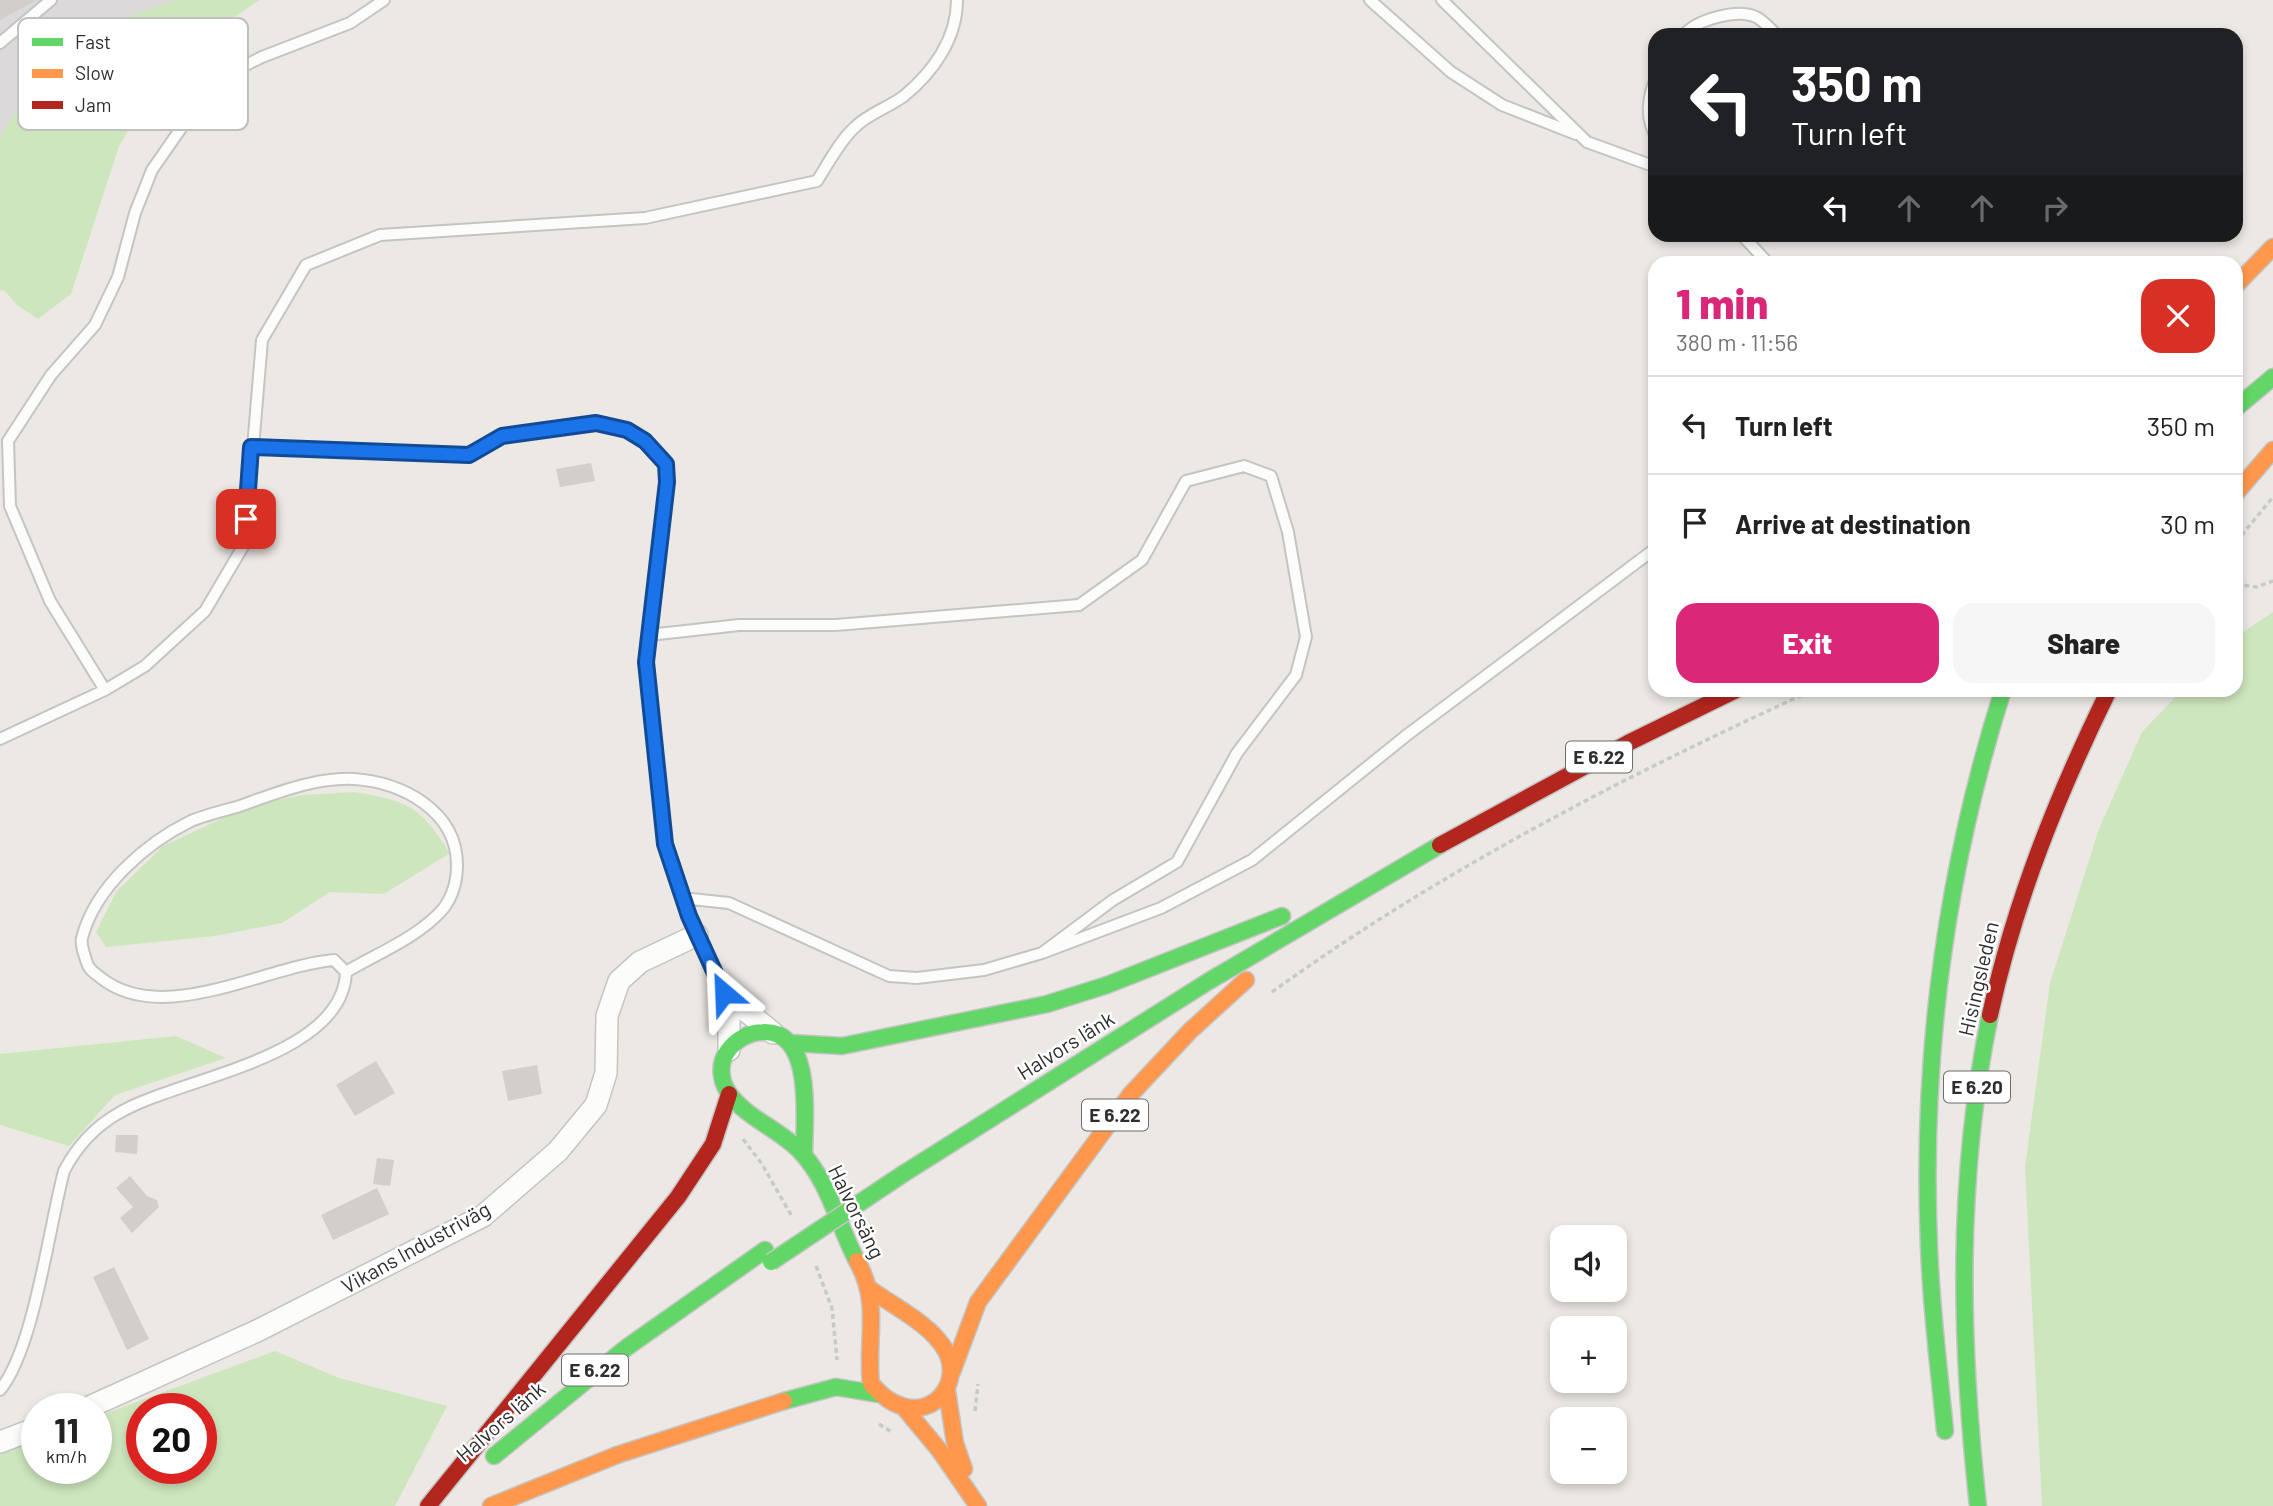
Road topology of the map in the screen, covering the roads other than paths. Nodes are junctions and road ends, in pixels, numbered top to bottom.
1 (51, 0) edge
2 (384, 0) edge
3 (957, 0) edge
4 (1370, 0) edge
5 (1442, 0) edge
6 (30, 18) edge
7 (18, 28) edge
8 (1691, 28) edge
9 (1769, 28) edge
10 (0, 43) edge
11 (248, 64) edge
12 (180, 130) edge
13 (1580, 136) junction
14 (1648, 164) edge
15 (1748, 242) edge
16 (2273, 247) edge
17 (1761, 256) edge
18 (2243, 278) edge
19 (2273, 377) edge
20 (2243, 402) edge
21 (251, 447) junction
22 (2273, 450) edge
23 (2243, 485) edge
24 (1648, 554) edge
25 (649, 635) junction
26 (105, 690) junction
27 (1686, 697) edge
28 (1722, 697) edge
29 (2001, 697) edge
30 (2106, 697) edge
31 (0, 738) edge
32 (681, 898) junction
33 (1336, 905) junction
34 (1300, 909) junction
35 (697, 935) junction
36 (1042, 953) junction
37 (346, 972) junction
38 (724, 993) junction
39 (773, 1032) junction
40 (792, 1043) junction
41 (729, 1050) junction
42 (729, 1094) junction
43 (804, 1154) junction
44 (899, 1168) junction
45 (768, 1256) junction
46 (870, 1289) junction
47 (952, 1371) junction
48 (0, 1390) edge
49 (947, 1391) junction
50 (878, 1394) junction
51 (112, 1397) edge
52 (906, 1410) junction
53 (21, 1434) edge
54 (0, 1442) edge
55 (1947, 1451) dead end
56 (498, 1472) dead end
57 (976, 1501) edge
58 (428, 1506) edge
59 (438, 1506) edge
60 (491, 1506) edge
61 (1978, 1506) edge

1 - 6 lane
2 - 11 lane
3 - 21 lane
4 - 13 lane
5 - 13 lane
7 - 10 lane
8 - 9 lane
12 - 26 lane
13 - 14 lane
15 - 17 lane
16 - 18 main road
19 - 20 main road
21 - 25 lane
21 - 26 lane
22 - 23 main road
24 - 36 lane
25 - 32 lane
25 - 36 lane
26 - 31 lane
27 - 34 main road, Halvors länk / E 6.22
28 - 33 main road, Halvors länk / E 6.22
29 - 55 main road, Hisingsleden / E 6.20
30 - 61 main road, Hisingsleden / E 6.20
32 - 35 lane
32 - 36 lane
33 - 44 main road, Halvors länk / E 6.22
33 - 47 main road, E 6.22
34 - 40 main road, E 6.22
34 - 44 main road, Halvors länk / E 6.22
35 - 38 lane
35 - 51 street, Vikans Industriväg
37 - 37 lane
37 - 48 lane
38 - 39 street
38 - 41 street
39 - 40 main road, E 6.22
39 - 41 main road
40 - 43 main road, Halvorsäng
41 - 42 main road, E 6.22
42 - 43 main road, Halvorsäng
42 - 58 main road, E 6.22
43 - 46 main road, Halvorsäng
44 - 45 main road, Halvors länk / E 6.22
45 - 56 main road, Halvors länk / E 6.22
45 - 59 main road, Halvors länk / E 6.22
46 - 47 main road, Halvorsäng
46 - 50 main road, Halvorsäng
47 - 49 main road, E 6.22
49 - 52 main road
49 - 57 main road
50 - 52 main road
50 - 60 main road
52 - 57 main road
53 - 54 street

